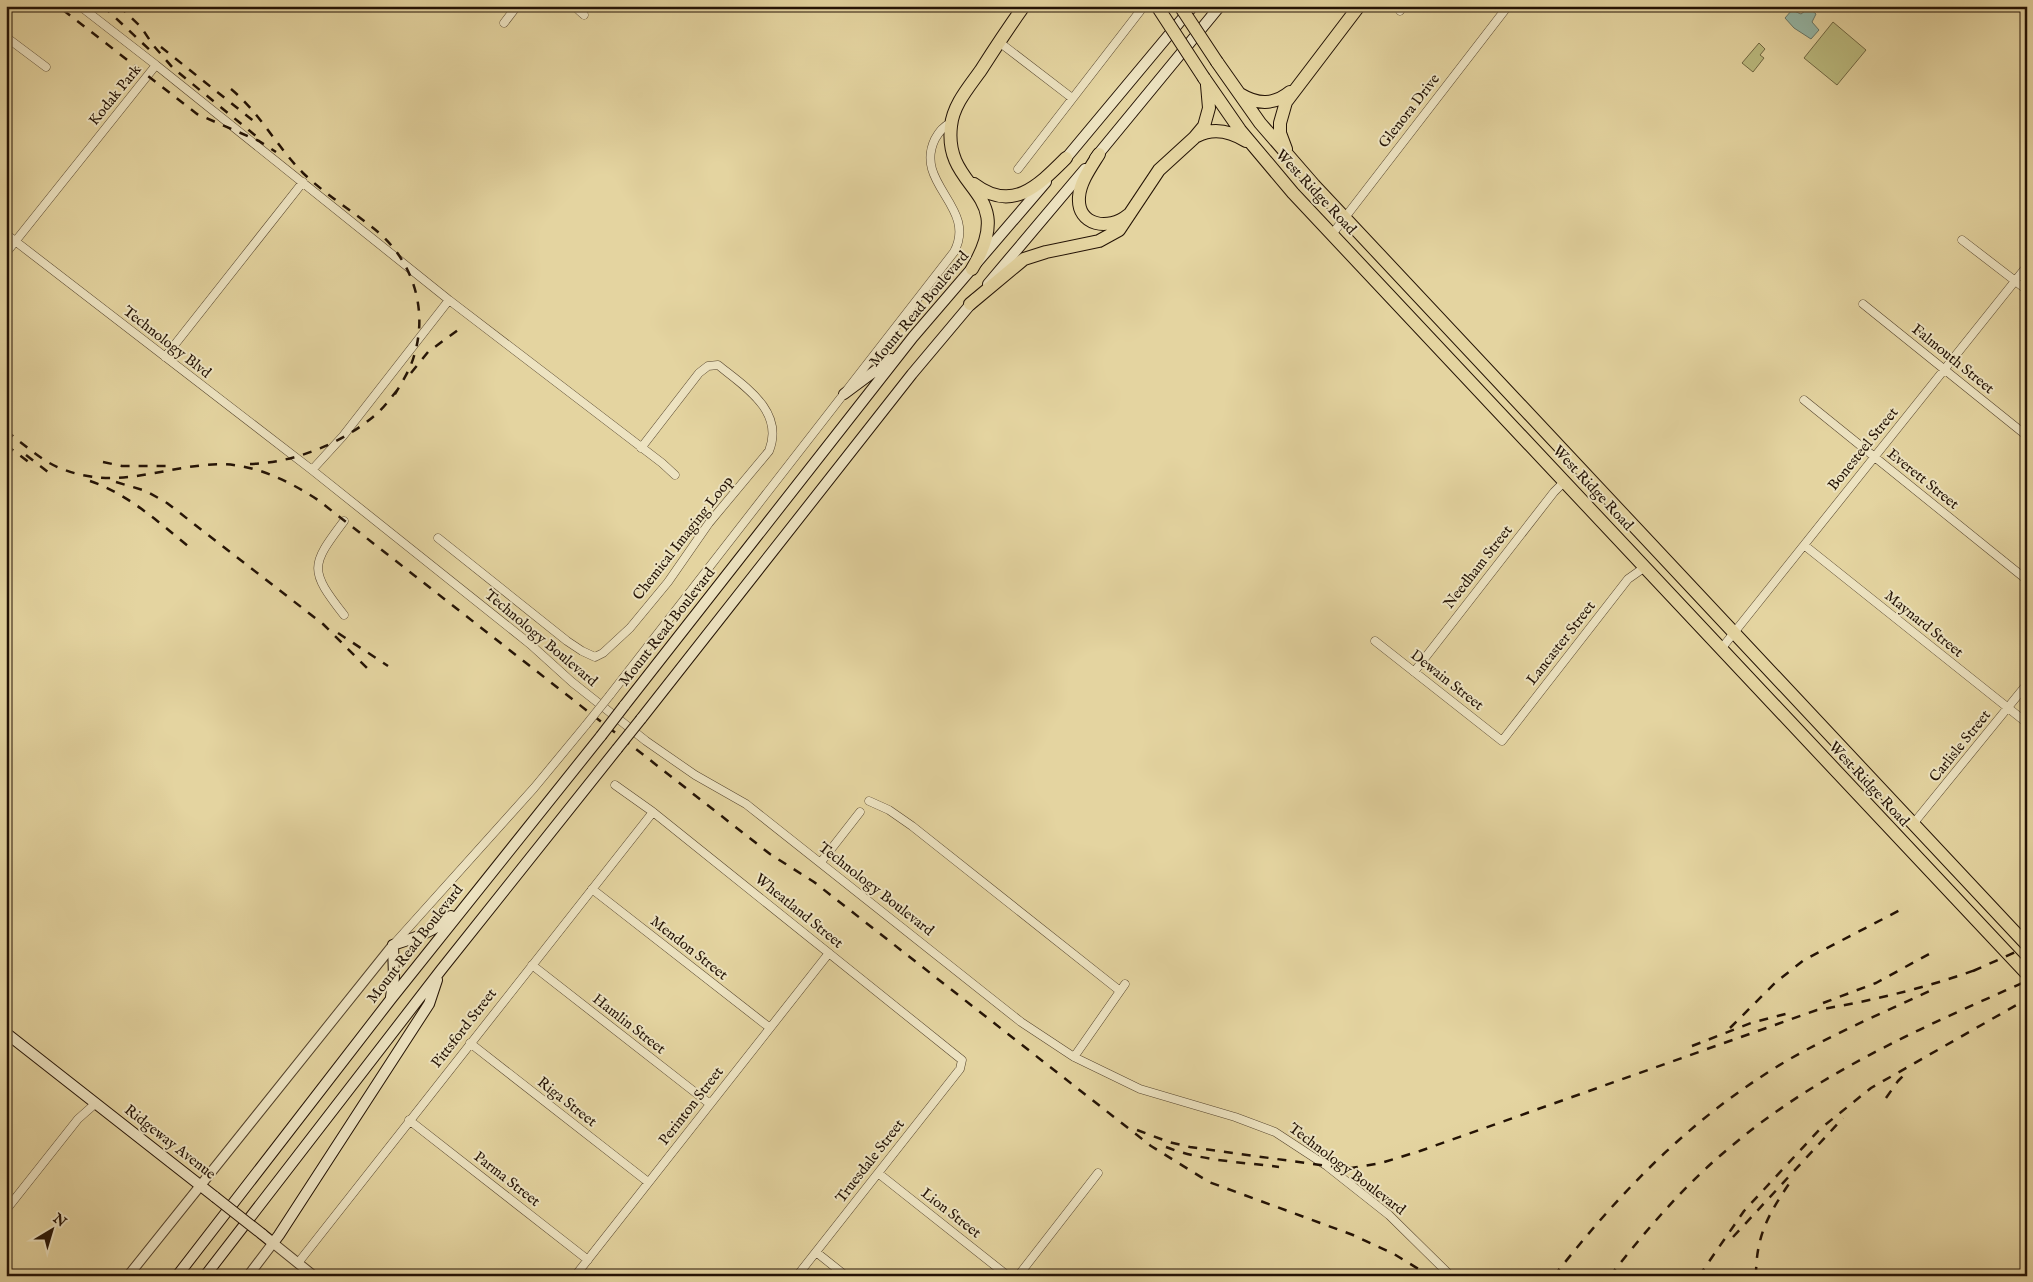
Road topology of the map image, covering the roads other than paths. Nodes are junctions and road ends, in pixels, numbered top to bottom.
1 (80, 6) edge
2 (517, 6) edge
3 (574, 6) edge
4 (1024, 6) edge
5 (1144, 6) edge
6 (1156, 6) edge
7 (1180, 6) edge
8 (1193, 6) edge
9 (1220, 6) edge
10 (1359, 6) edge
11 (1508, 6) edge
12 (584, 15) dead end
13 (504, 23) dead end
14 (6, 36) edge
15 (999, 42) junction
16 (156, 65) junction
17 (46, 67) dead end
18 (1204, 78) junction
19 (1294, 89) junction
20 (1236, 90) junction
21 (1072, 98) junction
22 (951, 123) junction
23 (1194, 138) junction
24 (1255, 149) junction
25 (1099, 154) junction
26 (1066, 158) junction
27 (1292, 160) junction
28 (1018, 169) dead end
29 (963, 174) junction
30 (302, 182) junction
31 (1133, 210) junction
32 (1344, 218) junction
33 (1332, 233) junction
34 (6, 234) edge
35 (1962, 240) dead end
36 (15, 241) junction
37 (6, 253) edge
38 (2027, 266) edge
39 (972, 269) junction
40 (2015, 281) junction
41 (2027, 290) edge
42 (448, 300) junction
43 (970, 304) junction
44 (1863, 304) dead end
45 (913, 337) junction
46 (165, 357) junction
47 (1944, 370) junction
48 (844, 394) junction
49 (1804, 400) dead end
50 (2027, 436) edge
51 (641, 448) junction
52 (1874, 457) junction
53 (312, 470) junction
54 (675, 475) dead end
55 (1565, 481) junction
56 (344, 521) dead end
57 (438, 538) dead end
58 (1804, 545) junction
59 (1645, 567) junction
60 (2027, 580) edge
61 (344, 615) dead end
62 (1733, 634) junction
63 (1375, 641) dead end
64 (1721, 649) junction
65 (1414, 672) junction
66 (2027, 684) edge
67 (2008, 708) junction
68 (2027, 724) edge
69 (1502, 741) joint
70 (615, 785) dead end
71 (869, 801) dead end
72 (653, 812) junction
73 (860, 812) dead end
74 (1913, 824) junction
75 (821, 862) junction
76 (592, 889) junction
77 (472, 897) junction
78 (393, 945) junction
79 (2027, 945) edge
80 (829, 953) junction
81 (532, 965) junction
82 (441, 970) junction
83 (2027, 974) edge
84 (391, 999) junction
85 (770, 1028) junction
86 (6, 1033) edge
87 (470, 1043) junction
88 (1074, 1057) junction
89 (962, 1063) joint
90 (96, 1103) junction
91 (710, 1104) junction
92 (409, 1120) junction
93 (878, 1173) junction
94 (1098, 1173) dead end
95 (648, 1182) junction
96 (199, 1186) junction
97 (6, 1210) edge
98 (273, 1243) junction
99 (816, 1252) junction
100 (588, 1260) junction
101 (298, 1263) junction
102 (128, 1276) edge
103 (177, 1276) edge
104 (205, 1276) edge
105 (248, 1276) edge
106 (314, 1276) edge
107 (575, 1276) edge
108 (797, 1276) edge
109 (846, 1276) edge
110 (1008, 1276) edge
111 (1018, 1276) edge
112 (1451, 1276) edge

1 - 16 street
2 - 13 street
3 - 12 street
4 - 15 highway
5 - 21 street
6 - 18 highway, West Ridge Road, bridge
7 - 20 highway, West Ridge Road, bridge
8 - 26 main road, Mount Read Boulevard
9 - 25 main road
10 - 19 highway
11 - 32 street, Glenora Drive
14 - 17 street
15 - 21 street
15 - 22 highway
16 - 30 street, Kodak Park
16 - 36 street, Kodak Park
18 - 23 highway
18 - 24 highway, West Ridge Road
19 - 20 highway
19 - 27 highway
20 - 27 highway, West Ridge Road
21 - 28 street
22 - 29 highway
22 - 48 street, Mount Read Boulevard
23 - 24 highway
23 - 31 highway
24 - 33 highway, West Ridge Road
25 - 31 highway
25 - 43 main road
26 - 29 highway
26 - 39 main road, Mount Read Boulevard
27 - 32 highway, West Ridge Road
29 - 39 highway
30 - 42 street, Kodak Park
30 - 46 street
31 - 43 highway
32 - 33 street, Glenora Drive
32 - 62 highway, West Ridge Road
33 - 55 highway, West Ridge Road
34 - 36 street, Technology Blvd
35 - 40 street
36 - 37 street, Kodak Park
36 - 46 street, Technology Blvd
38 - 40 street, Bonesteel Street
39 - 45 main road, Mount Read Boulevard
40 - 41 street
40 - 47 street, Bonesteel Street
42 - 51 street
42 - 53 street
43 - 82 main road, bridge
44 - 47 street, Falmouth Street
45 - 48 main road
45 - 77 main road, Mount Read Boulevard, bridge
46 - 53 street, Technology Blvd
47 - 50 street, Falmouth Street
47 - 52 street, Bonesteel Street
48 - 78 street, Mount Read Boulevard, bridge
49 - 52 street, Everett Street
51 - 54 street
51 - 57 street, Chemical Imaging Loop
52 - 58 street, Bonesteel Street
52 - 60 street, Everett Street
53 - 75 street, Technology Boulevard
55 - 59 highway, West Ridge Road
55 - 65 street, Needham Street
56 - 61 street
58 - 62 street, Bonesteel Street
58 - 67 street, Maynard Street
59 - 64 highway, West Ridge Road
59 - 69 street, Lancaster Street
62 - 64 street, Bonesteel Street
62 - 74 highway, West Ridge Road
63 - 65 street, Dewain Street
64 - 83 highway, West Ridge Road
65 - 69 street, Dewain Street
66 - 67 street, Carlisle Street
67 - 68 street, Maynard Street
67 - 74 street, Carlisle Street
70 - 72 street, Wheatland Street
71 - 88 street
72 - 76 street, Pittsford Street
72 - 80 street, Wheatland Street
73 - 75 street
74 - 79 highway, West Ridge Road
75 - 88 street, Technology Boulevard
76 - 81 street, Pittsford Street
76 - 85 street, Mendon Street
77 - 78 main road
77 - 84 main road, Mount Read Boulevard
78 - 84 main road
78 - 96 street, Mount Read Boulevard
80 - 85 street, Perinton Street
80 - 89 street, Wheatland Street
81 - 87 street, Pittsford Street
81 - 91 street, Hamlin Street
82 - 98 main road
82 - 104 main road
84 - 103 main road, Mount Read Boulevard
85 - 91 street, Perinton Street
86 - 90 main road, Ridgeway Avenue
87 - 92 street, Pittsford Street
87 - 95 street, Riga Street
88 - 112 street, Technology Boulevard
89 - 93 street, Truesdale Street
90 - 96 main road, Ridgeway Avenue
90 - 97 street
91 - 95 street, Perinton Street
92 - 100 street, Parma Street
92 - 101 street, Pittsford Street
93 - 99 street, Truesdale Street
93 - 110 street, Lion Street
94 - 111 street
95 - 100 street, Perinton Street
96 - 98 main road, Ridgeway Avenue, bridge
96 - 102 street, Mount Read Boulevard
98 - 101 street, Ridgeway Avenue
98 - 105 street
99 - 108 street, Truesdale Street
99 - 109 street
100 - 107 street, Perinton Street
101 - 106 street, Ridgeway Avenue

